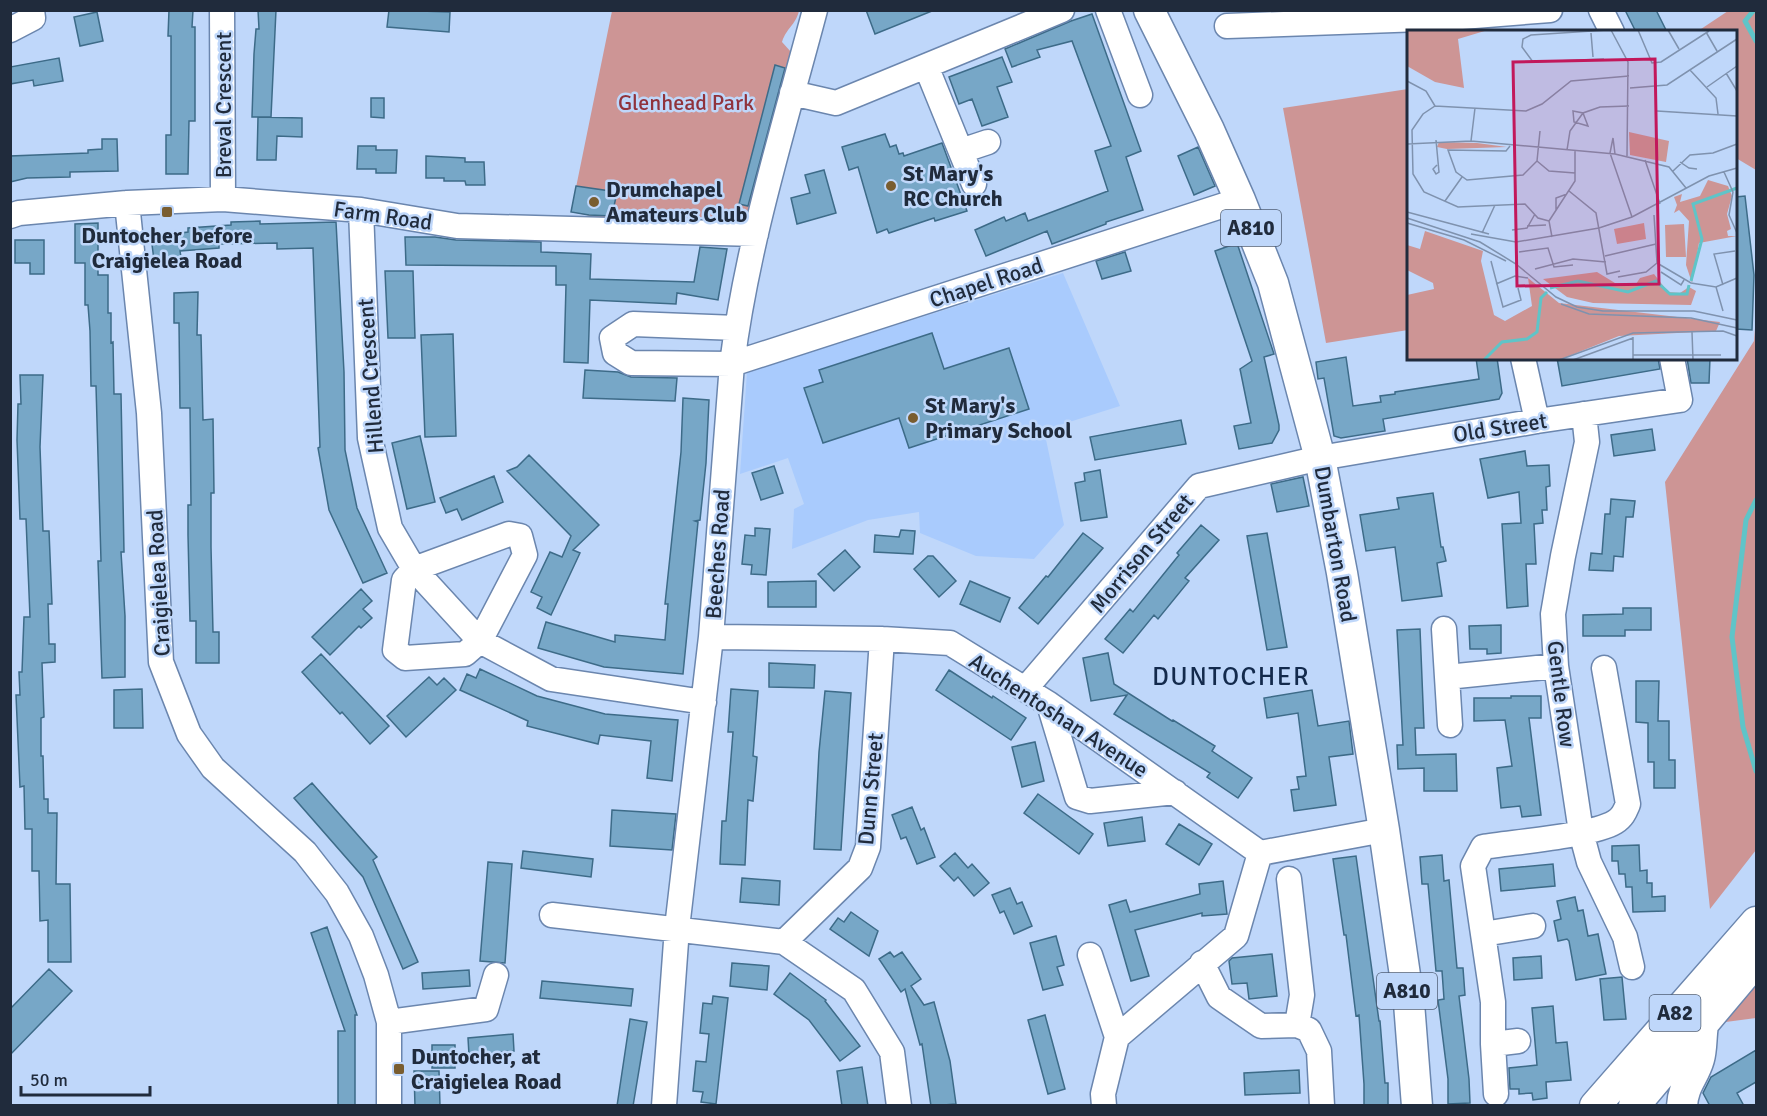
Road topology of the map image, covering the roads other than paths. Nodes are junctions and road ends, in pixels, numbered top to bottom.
1 (33, 10) edge
2 (222, 10) edge
3 (815, 10) edge
4 (1062, 10) edge
5 (1108, 10) edge
6 (1149, 10) edge
7 (1550, 10) edge
8 (1600, 10) edge
9 (1451, 25) edge
10 (1227, 26) dead end
11 (10, 30) edge
12 (1611, 30) edge
13 (926, 66) junction
14 (792, 93) junction
15 (1140, 95) dead end
16 (988, 142) dead end
17 (961, 151) junction
18 (974, 184) dead end
19 (223, 199) junction
20 (1240, 200) junction
21 (127, 203) junction
22 (361, 210) junction
23 (10, 216) edge
24 (756, 234) junction
25 (737, 328) junction
26 (1523, 360) edge
27 (1672, 360) edge
28 (732, 364) junction
29 (1584, 414) junction
30 (1537, 421) junction
31 (1320, 458) junction
32 (414, 569) junction
33 (1444, 629) dead end
34 (711, 637) junction
35 (882, 639) junction
36 (480, 641) junction
37 (1556, 666) junction
38 (1605, 668) dead end
39 (1447, 677) junction
40 (1026, 688) junction
41 (704, 702) junction
42 (1049, 704) junction
43 (1450, 724) dead end
44 (1175, 792) junction
45 (1384, 830) junction
46 (1581, 832) junction
47 (1260, 854) junction
48 (1289, 879) dead end
49 (552, 915) dead end
50 (1756, 922) edge
51 (1533, 926) dead end
52 (677, 928) junction
53 (1483, 934) junction
54 (784, 942) junction
55 (1090, 955) dead end
56 (1756, 961) edge
57 (1202, 963) junction
58 (1632, 967) dead end
59 (496, 975) dead end
60 (389, 1022) junction
61 (1297, 1025) junction
62 (1702, 1025) junction
63 (1117, 1037) junction
64 (1518, 1041) dead end
65 (1492, 1044) junction
66 (1496, 1094) dead end
67 (389, 1106) edge
68 (664, 1106) edge
69 (899, 1106) edge
70 (1104, 1106) edge
71 (1322, 1106) edge
72 (1417, 1106) edge
73 (1595, 1106) edge
74 (1634, 1106) edge
75 (1682, 1106) edge

1 - 11 street
2 - 19 street, Breval Crescent
3 - 14 street, Beeches Road
4 - 13 street
5 - 15 street
6 - 20 main road, Dumbarton Road / A810
7 - 9 street
8 - 12 street
9 - 10 street
13 - 14 street
13 - 17 street
14 - 24 street, Beeches Road
16 - 17 street
17 - 18 street
19 - 21 street, Farm Road
19 - 22 street, Farm Road
20 - 28 street, Chapel Road
20 - 31 main road, Dumbarton Road / A810
21 - 23 street, Farm Road
21 - 60 street, Craigielea Road
22 - 24 street, Farm Road
22 - 32 street, Hillend Crescent
24 - 25 street, Beeches Road
25 - 28 street, Beeches Road
25 - 28 street, Chapel Road
26 - 30 street
27 - 29 street, Old Street
28 - 34 street, Beeches Road
29 - 30 street, Old Street
29 - 37 street, Gentle Row
30 - 31 street, Old Street
31 - 40 street, Morrison Street
31 - 45 main road, Dumbarton Road / A810
32 - 36 street, Hillend Crescent
32 - 36 street
32 - 36 street
33 - 39 street
34 - 35 street, Auchentoshan Avenue
34 - 41 street, Beeches Road
35 - 40 street, Auchentoshan Avenue
35 - 54 street, Dunn Street
36 - 41 street, Hillend Crescent
37 - 39 street
37 - 46 street, Gentle Row
38 - 46 street
39 - 43 street
40 - 42 street, Auchentoshan Avenue
41 - 52 street, Beeches Road
42 - 44 street, Auchentoshan Avenue
42 - 44 street
44 - 47 street, Auchentoshan Avenue
45 - 47 street
45 - 72 main road, Dumbarton Road / A810
46 - 53 street
46 - 58 street, Gentle Row
47 - 57 street
48 - 61 street
49 - 52 street
50 - 73 main road, A82
51 - 53 street
52 - 54 street
52 - 68 street, Beeches Road
53 - 65 street
54 - 69 street
55 - 63 street
56 - 62 main road, A82
57 - 61 street
57 - 63 street
59 - 60 street
60 - 67 street, Craigielea Road
61 - 71 street
62 - 74 main road, A82
62 - 75 main road
63 - 70 street
64 - 65 street
65 - 66 street

